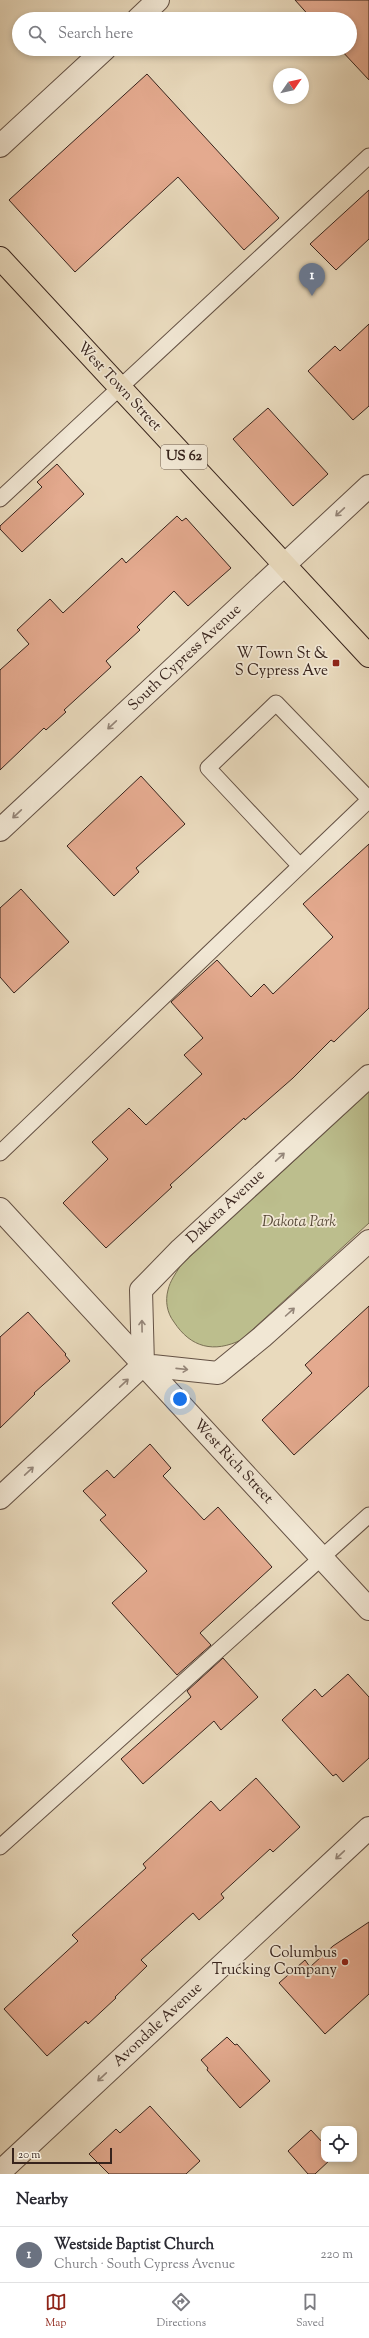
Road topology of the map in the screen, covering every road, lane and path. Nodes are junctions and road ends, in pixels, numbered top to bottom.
1 (158, 0) edge
2 (145, 12) edge
3 (97, 56) edge
4 (0, 146) edge
5 (369, 156) edge
6 (0, 258) edge
7 (119, 387) junction
8 (369, 486) edge
9 (0, 499) edge
10 (284, 565) junction
11 (369, 656) edge
12 (369, 800) edge
13 (0, 830) edge
14 (299, 865) junction
15 (369, 1076) edge
16 (0, 1153) edge
17 (0, 1209) edge
18 (369, 1241) edge
19 (143, 1365) junction
20 (0, 1498) edge
21 (369, 1515) edge
22 (322, 1558) junction
23 (369, 1609) edge
24 (369, 1828) edge
25 (0, 1847) edge
26 (0, 2172) edge

1 - 2 street
3 - 4 street
5 - 7 lane
6 - 7 main road, West Town Street / US 62
7 - 9 lane
7 - 10 main road, West Town Street / US 62
8 -> 10 street, South Cypress Avenue
10 - 11 main road, West Town Street / US 62
10 -> 13 street, South Cypress Avenue
12 - 14 lane
12 - 14 lane
14 - 16 lane
19 -> 15 street, Dakota Avenue
17 - 19 street, West Rich Street
19 -> 18 street
20 -> 19 street
19 - 22 street, West Rich Street
21 - 22 lane
22 - 23 street, West Rich Street
22 - 25 lane
24 -> 26 street, Avondale Avenue

